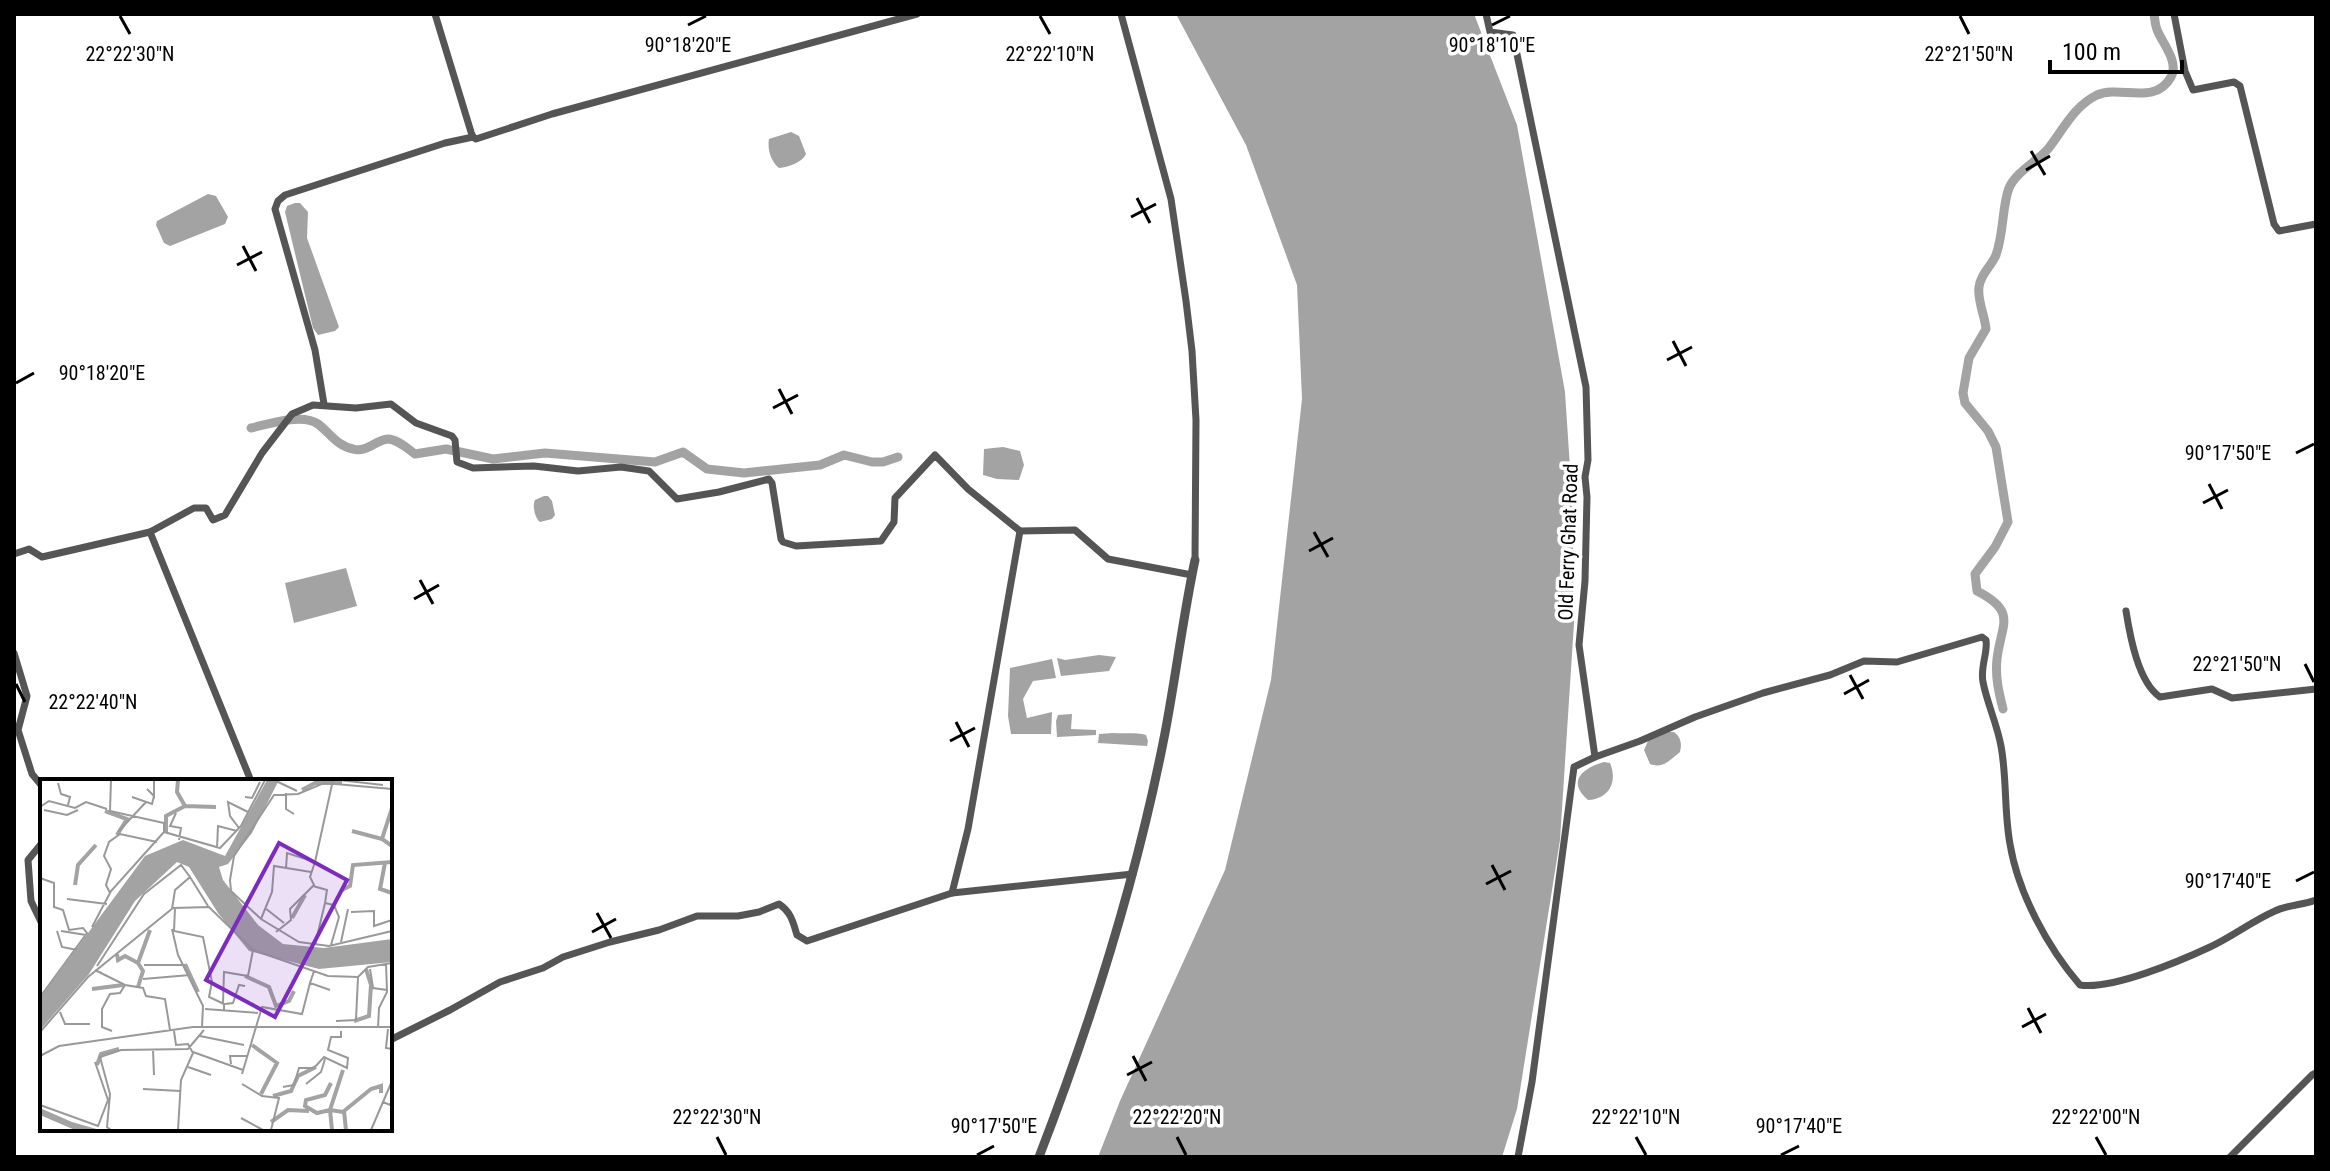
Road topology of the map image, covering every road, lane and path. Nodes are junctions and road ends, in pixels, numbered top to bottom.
1 (435, 14) edge
2 (917, 14) edge
3 (1121, 14) edge
4 (1486, 14) edge
5 (2174, 14) edge
6 (473, 137) junction
7 (2316, 224) edge
8 (324, 404) junction
9 (1020, 531) junction
10 (150, 532) junction
11 (14, 554) edge
12 (1195, 560) joint
13 (1192, 575) junction
14 (2126, 611) dead end
15 (14, 653) edge
16 (2316, 689) edge
17 (1595, 757) junction
18 (250, 779) edge
19 (40, 784) edge
20 (40, 845) edge
21 (1133, 874) junction
22 (952, 893) junction
23 (2316, 900) edge
24 (40, 920) edge
25 (392, 1039) edge
26 (2316, 1073) edge
27 (1039, 1157) edge
28 (1518, 1157) edge
29 (2230, 1157) edge

1 - 6 street
2 - 6 street
3 - 12 street
4 - 17 street, Old Ferry Ghat Road
5 - 7 street
6 - 8 street
8 - 9 street
8 - 10 street
9 - 13 street
9 - 22 street
10 - 11 street
10 - 18 street
12 - 13 street
13 - 21 street
14 - 16 street
15 - 19 street
17 - 23 street
17 - 28 street
20 - 24 street
21 - 22 street
21 - 27 street
22 - 25 street
26 - 29 street

